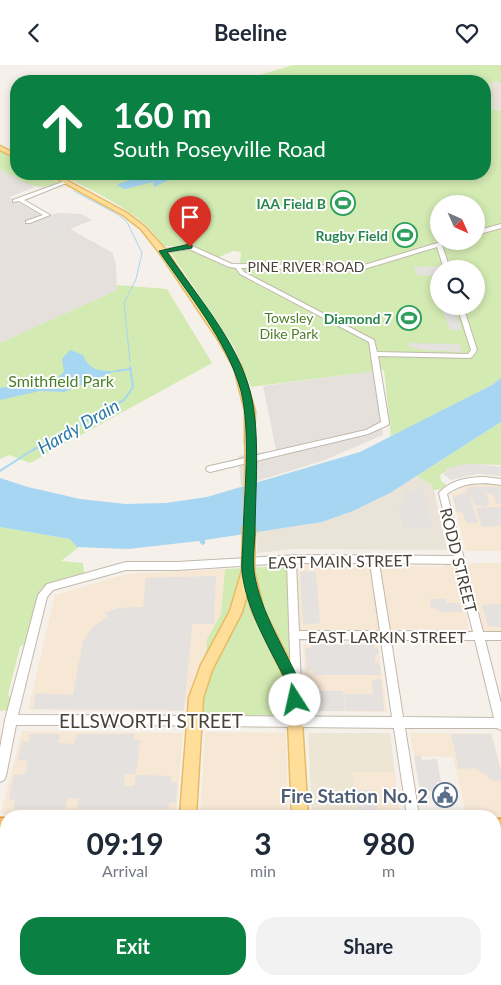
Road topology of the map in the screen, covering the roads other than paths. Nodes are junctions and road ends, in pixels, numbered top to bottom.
1 (63, 180) edge
2 (67, 182) junction
3 (28, 222) dead end
4 (501, 226) edge
5 (485, 230) edge
6 (430, 248) edge
7 (162, 251) junction
8 (238, 267) junction
9 (463, 315) edge
10 (376, 354) junction
11 (210, 469) dead end
12 (501, 482) edge
13 (290, 560) junction
14 (374, 560) junction
15 (458, 560) junction
16 (248, 571) junction
17 (46, 589) joint
18 (294, 635) junction
19 (387, 636) junction
20 (478, 636) junction
21 (501, 636) edge
22 (296, 687) junction
23 (11, 720) junction
24 (194, 720) junction
25 (295, 723) junction
26 (400, 723) junction
27 (501, 724) edge
28 (0, 776) edge
29 (188, 810) edge
30 (300, 810) edge
31 (412, 810) edge

1 - 2 main road
2 - 3 street
2 - 7 main road
4 - 5 street
6 - 8 street, PINE RIVER ROAD
7 - 8 street, PINE RIVER ROAD
7 - 16 main road, bridge
8 - 10 street
9 - 10 street
10 - 11 street
12 - 15 street, RODD STREET
13 - 14 street, EAST MAIN STREET
13 - 17 street, EAST MAIN STREET
13 - 18 street
14 - 15 street, EAST MAIN STREET
14 - 19 street
15 - 20 street, RODD STREET
16 - 22 main road
16 - 24 main road
17 - 23 street
18 - 19 street, EAST LARKIN STREET
18 - 22 street, EAST LARKIN STREET
19 - 20 street, EAST LARKIN STREET
19 - 26 street
20 - 21 street, EAST LARKIN STREET
20 - 27 street, RODD STREET
22 - 25 main road
23 - 24 street, ELLSWORTH STREET
23 - 28 street
24 - 25 street, ELLSWORTH STREET
24 - 29 main road
25 - 26 street, ELLSWORTH STREET
25 - 30 main road
26 - 27 street, ELLSWORTH STREET
26 - 31 street

